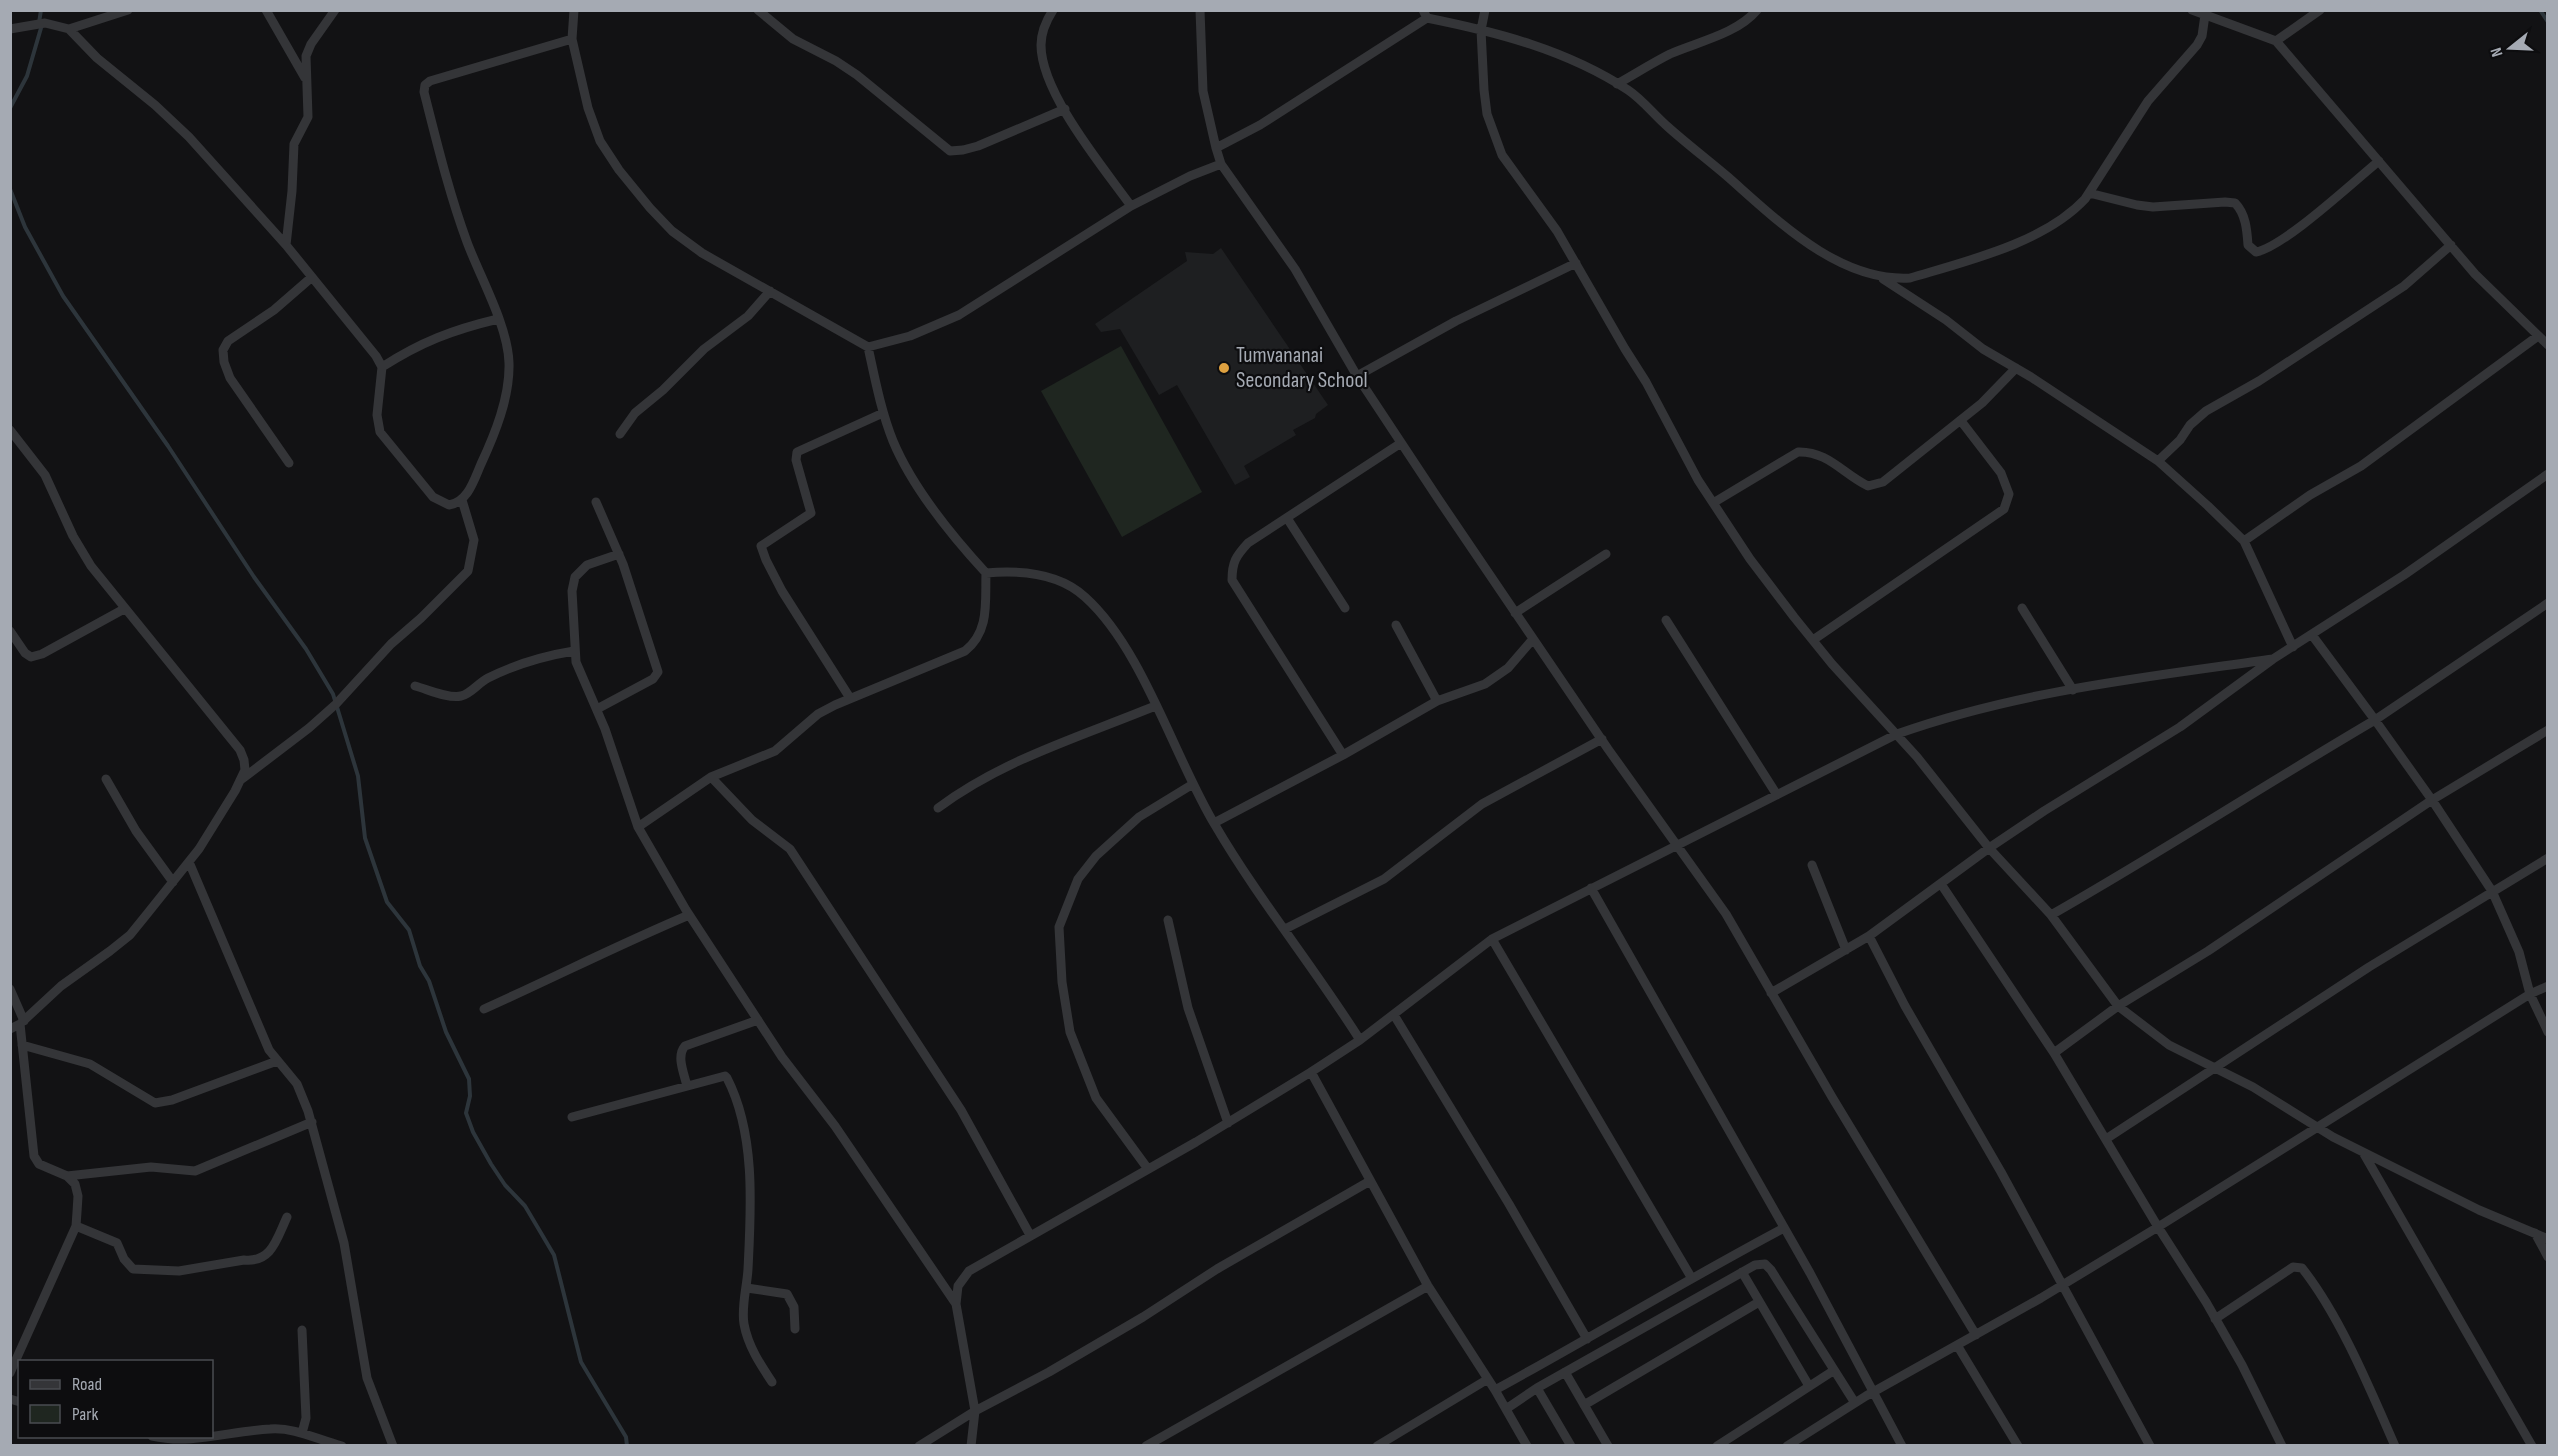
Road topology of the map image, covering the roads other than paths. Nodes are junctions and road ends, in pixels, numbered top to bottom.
1 (128, 10) edge
2 (266, 10) edge
3 (335, 10) edge
4 (574, 10) edge
5 (758, 10) edge
6 (1053, 10) edge
7 (1200, 10) edge
8 (1485, 10) edge
9 (1756, 10) edge
10 (2192, 10) edge
11 (2320, 10) edge
12 (1425, 14) edge
13 (2216, 14) edge
14 (2205, 15) junction
15 (10, 29) edge
16 (69, 29) junction
17 (1481, 30) junction
18 (572, 39) junction
19 (2276, 41) junction
20 (306, 80) junction
21 (1617, 84) junction
22 (1065, 109) junction
23 (1216, 148) junction
24 (2379, 161) junction
25 (1221, 164) junction
26 (2089, 193) junction
27 (1131, 206) junction
28 (286, 245) junction
29 (2451, 245) junction
30 (1576, 263) junction
31 (312, 277) junction
32 (1880, 277) junction
33 (770, 291) junction
34 (498, 319) junction
35 (2538, 336) junction
36 (2547, 345) edge
37 (868, 347) junction
38 (382, 367) junction
39 (2016, 368) junction
40 (1357, 376) junction
41 (883, 413) junction
42 (1961, 421) junction
43 (10, 430) edge
44 (620, 434) dead end
45 (1401, 443) junction
46 (2158, 461) junction
47 (289, 463) dead end
48 (2547, 474) edge
49 (462, 500) junction
50 (596, 502) dead end
51 (1713, 504) junction
52 (1287, 518) junction
53 (2244, 541) junction
54 (619, 554) junction
55 (1606, 554) dead end
56 (986, 573) junction
57 (2547, 603) edge
58 (1345, 608) dead end
59 (124, 609) junction
60 (2022, 609) dead end
61 (1515, 613) junction
62 (1666, 620) dead end
63 (1396, 625) dead end
64 (11, 633) edge
65 (2312, 635) junction
66 (1533, 639) junction
67 (1813, 640) junction
68 (2293, 647) junction
69 (574, 651) junction
70 (2274, 659) junction
71 (415, 686) dead end
72 (2073, 690) junction
73 (850, 698) junction
74 (1437, 701) junction
75 (1155, 706) junction
76 (597, 709) junction
77 (2375, 720) junction
78 (2547, 730) edge
79 (1897, 734) junction
80 (1602, 739) junction
81 (1343, 755) junction
82 (711, 777) junction
83 (106, 779) dead end
84 (242, 779) junction
85 (1193, 784) junction
86 (1777, 795) junction
87 (2432, 800) junction
88 (938, 808) dead end
89 (1214, 824) junction
90 (638, 827) junction
91 (1678, 847) junction
92 (1989, 848) junction
93 (2547, 858) edge
94 (189, 862) junction
95 (1812, 865) dead end
96 (173, 882) junction
97 (1941, 884) junction
98 (1591, 888) junction
99 (2492, 891) junction
100 (689, 915) junction
101 (2051, 915) junction
102 (1168, 920) dead end
103 (1285, 929) junction
104 (1869, 936) junction
105 (1492, 939) junction
106 (1846, 950) junction
107 (2547, 986) edge
108 (10, 989) edge
109 (1771, 993) junction
110 (2530, 994) junction
111 (2118, 1006) junction
112 (484, 1009) dead end
113 (1394, 1015) junction
114 (758, 1020) junction
115 (22, 1022) junction
116 (10, 1029) edge
117 (2547, 1032) edge
118 (1360, 1040) junction
119 (22, 1045) junction
120 (2054, 1053) junction
121 (277, 1061) junction
122 (2216, 1069) junction
123 (1311, 1072) junction
124 (687, 1086) junction
125 (572, 1117) dead end
126 (312, 1122) junction
127 (1228, 1123) junction
128 (2320, 1128) junction
129 (2106, 1139) junction
130 (2364, 1154) junction
131 (1148, 1169) junction
132 (67, 1176) junction
133 (1370, 1181) junction
134 (287, 1216) dead end
135 (76, 1226) junction
136 (2158, 1227) junction
137 (1784, 1228) junction
138 (2535, 1233) junction
139 (1030, 1235) junction
140 (2547, 1239) edge
141 (2547, 1257) edge
142 (1742, 1272) junction
143 (1691, 1277) junction
144 (1428, 1286) junction
145 (2062, 1286) junction
146 (747, 1288) junction
147 (1759, 1302) junction
148 (956, 1304) junction
149 (2215, 1319) junction
150 (795, 1329) dead end
151 (303, 1330) dead end
152 (1976, 1335) junction
153 (1587, 1339) junction
154 (1957, 1345) junction
155 (1833, 1371) junction
156 (10, 1372) edge
157 (1565, 1372) junction
158 (1488, 1379) junction
159 (772, 1382) dead end
160 (1809, 1386) junction
161 (1536, 1388) junction
162 (1495, 1390) junction
163 (1874, 1392) junction
164 (1855, 1403) junction
165 (1584, 1405) junction
166 (1506, 1409) junction
167 (975, 1411) junction
168 (302, 1433) junction
169 (213, 1436) edge
170 (163, 1438) edge
171 (201, 1438) edge
172 (342, 1446) edge
173 (393, 1446) edge
174 (919, 1446) edge
175 (971, 1446) edge
176 (1146, 1446) edge
177 (1377, 1446) edge
178 (1527, 1446) edge
179 (1571, 1446) edge
180 (1608, 1446) edge
181 (1717, 1446) edge
182 (1787, 1446) edge
183 (1902, 1446) edge
184 (2018, 1446) edge
185 (2150, 1446) edge
186 (2282, 1446) edge
187 (2395, 1446) edge
188 (2532, 1446) edge

1 - 16 street
2 - 20 street
3 - 20 street
4 - 18 street
5 - 22 street
6 - 22 street
7 - 23 street
8 - 17 street
9 - 21 street
10 - 14 street
11 - 19 street
12 - 17 street
12 - 23 street
13 - 14 street
13 - 19 street
14 - 26 street
15 - 16 street
16 - 28 street
17 - 21 street
17 - 30 street
18 - 33 street
18 - 34 street
19 - 24 street
20 - 28 street
21 - 32 street
22 - 27 street
23 - 25 street
24 - 26 street
24 - 29 street
25 - 27 street
25 - 40 street
26 - 32 street
27 - 37 street
28 - 31 street
29 - 35 street
29 - 46 street
30 - 40 street
30 - 51 street
31 - 38 street
31 - 47 street
32 - 39 street
33 - 37 street
33 - 44 street
34 - 38 street
34 - 49 street
35 - 36 street
35 - 53 street
37 - 41 street
38 - 49 street
39 - 42 street
39 - 46 street
40 - 45 street
41 - 56 street
41 - 73 street
42 - 51 street
42 - 67 street
43 - 59 street
45 - 52 street
45 - 61 street
46 - 53 street
48 - 65 street
49 - 84 street
50 - 54 street
51 - 67 street
52 - 58 street
52 - 81 street
53 - 68 street
54 - 69 street
54 - 76 street
55 - 61 street
56 - 73 street
56 - 75 street
57 - 77 street
59 - 64 street
59 - 84 street
60 - 72 street
61 - 66 street
62 - 86 street
63 - 74 street
65 - 68 street
65 - 77 street
66 - 74 street
66 - 80 street
67 - 79 street
68 - 70 street
69 - 71 street
69 - 76 street
70 - 72 street
70 - 92 street
72 - 79 street
73 - 82 street
74 - 81 street
75 - 85 street
75 - 88 street
76 - 90 street
77 - 87 street
77 - 101 street
78 - 87 street
79 - 86 street
79 - 92 street
80 - 91 street
80 - 103 street
81 - 89 street
82 - 90 street
82 - 139 street
83 - 96 street
84 - 94 street
85 - 89 street
85 - 131 street
86 - 91 street
87 - 99 street
87 - 111 street
89 - 103 street
90 - 100 street
91 - 98 street
91 - 109 street
92 - 97 street
92 - 101 street
93 - 99 street
94 - 96 street
94 - 121 street
95 - 106 street
96 - 115 street
97 - 104 street
97 - 120 street
98 - 105 street
98 - 137 street
99 - 110 street
99 - 122 street
100 - 112 street
100 - 114 street
101 - 111 street
102 - 127 street
103 - 118 street
104 - 106 street
104 - 145 street
105 - 113 street
105 - 143 street
106 - 109 street
107 - 110 street
108 - 115 street
109 - 152 street
110 - 117 street
110 - 128 street
111 - 120 street
111 - 122 street
113 - 118 street
113 - 153 street
114 - 124 street
114 - 148 street
115 - 116 street
115 - 119 street
118 - 123 street
119 - 121 street
119 - 132 street
120 - 129 street
121 - 126 street
122 - 128 street
122 - 129 street
123 - 127 street
123 - 133 street
124 - 125 street
124 - 146 street
126 - 132 street
126 - 173 street
127 - 131 street
128 - 130 street
128 - 136 street
129 - 136 street
130 - 138 street
130 - 188 street
131 - 139 street
132 - 135 street
133 - 144 street
133 - 167 street
134 - 135 street
135 - 156 street
136 - 145 street
136 - 149 street
137 - 143 street
137 - 163 street
138 - 140 street
138 - 141 street
139 - 148 street
142 - 147 street
142 - 155 street
142 - 157 street
143 - 153 street
144 - 158 street
144 - 176 street
145 - 152 street
145 - 185 street
146 - 150 street
146 - 159 street
147 - 160 street
147 - 165 street
148 - 167 street
149 - 186 street
149 - 187 street
151 - 168 street
152 - 154 street
153 - 162 street
154 - 163 street
154 - 184 street
155 - 160 street
155 - 164 street
157 - 161 street
157 - 165 street
158 - 162 street
158 - 177 street
160 - 181 street
161 - 166 street
161 - 179 street
162 - 166 street
163 - 164 street
163 - 183 street
164 - 182 street
165 - 180 street
166 - 178 street
167 - 174 street
167 - 175 street
168 - 169 street
168 - 172 street
170 - 171 street

